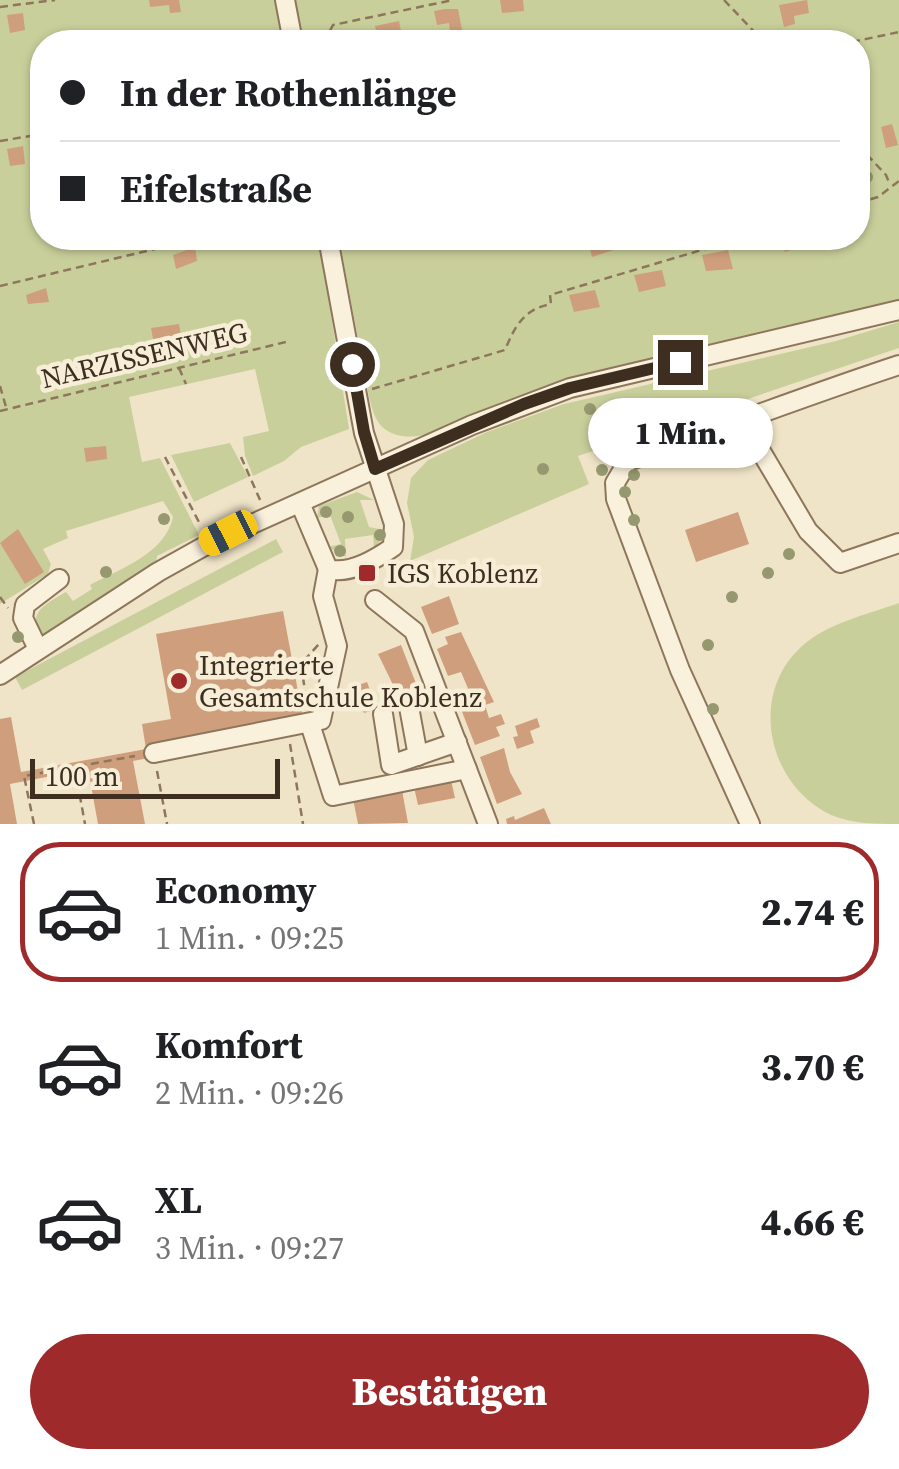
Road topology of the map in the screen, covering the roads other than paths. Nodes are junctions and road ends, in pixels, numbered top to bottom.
1 (285, 0) edge
2 (291, 30) edge
3 (330, 250) edge
4 (899, 310) edge
5 (899, 365) edge
6 (743, 421) junction
7 (375, 469) junction
8 (300, 503) junction
9 (899, 543) edge
10 (328, 568) junction
11 (59, 580) dead end
12 (375, 600) dead end
13 (38, 649) junction
14 (0, 675) edge
15 (409, 707) dead end
16 (383, 714) dead end
17 (310, 724) junction
18 (457, 742) junction
19 (154, 753) road end
20 (418, 756) junction
21 (467, 769) junction
22 (488, 824) edge
23 (750, 824) edge

1 - 2 street
3 - 7 street
4 - 7 street
5 - 6 street
6 - 9 street
6 - 23 street
7 - 8 street
7 - 10 street
8 - 10 street
8 - 13 street
10 - 17 street
11 - 13 street
12 - 18 street
13 - 14 street
15 - 20 street
16 - 20 street
17 - 19 street
17 - 21 street
18 - 20 street
18 - 21 street
21 - 22 street

